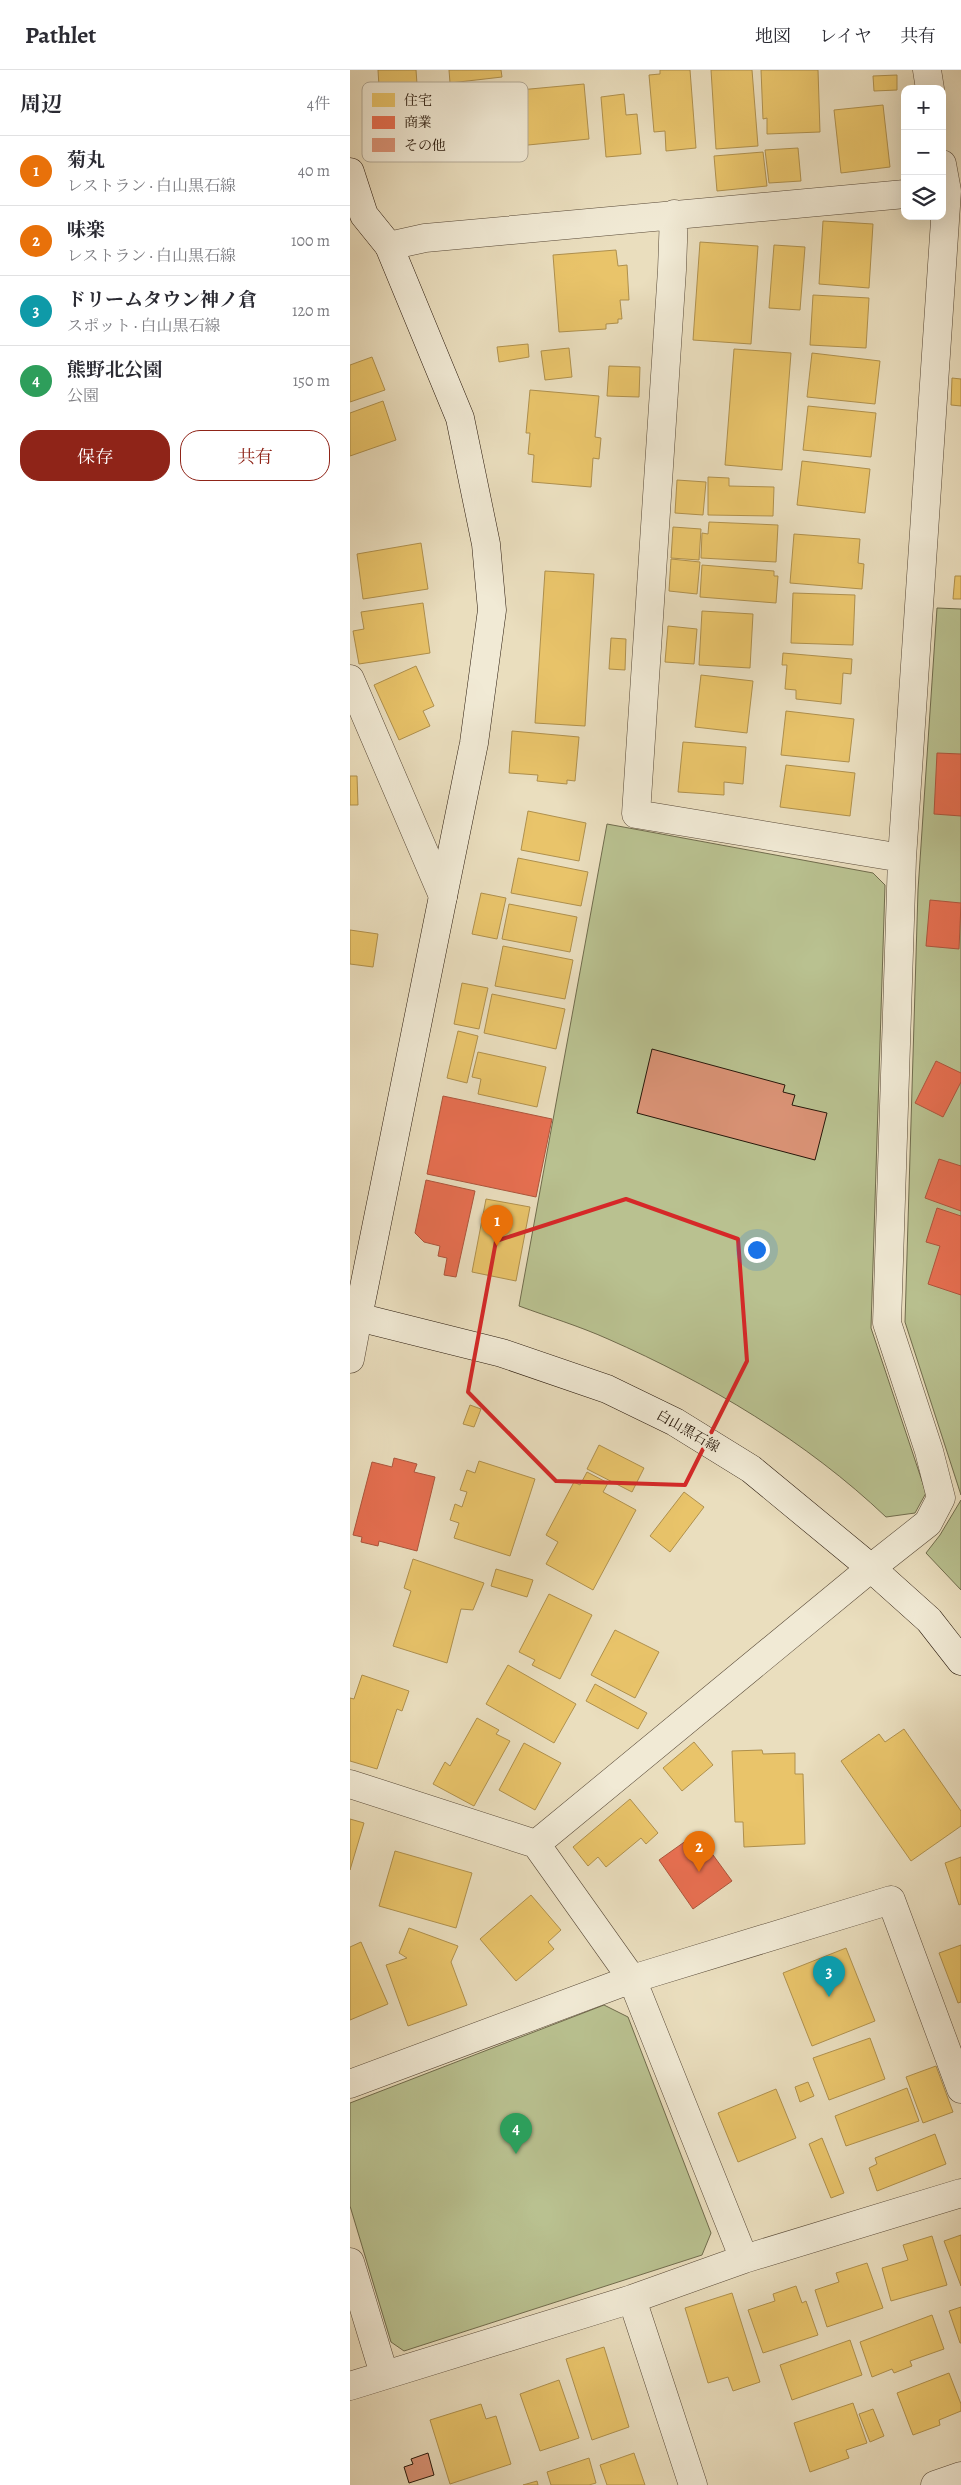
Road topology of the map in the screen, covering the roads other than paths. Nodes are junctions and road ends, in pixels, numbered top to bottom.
1 (927, 70) edge
2 (929, 85) edge
3 (350, 172) edge
4 (945, 175) edge
5 (950, 190) edge
6 (901, 194) edge
7 (674, 214) junction
8 (389, 246) junction
9 (350, 679) edge
10 (902, 858) junction
11 (443, 896) junction
12 (354, 1316) edge
13 (350, 1359) edge
14 (871, 1568) junction
15 (961, 1661) edge
16 (350, 1784) edge
17 (536, 1844) junction
18 (632, 1979) junction
19 (350, 2084) edge
20 (961, 2089) edge
21 (961, 2193) edge
22 (744, 2259) junction
23 (350, 2262) edge
24 (632, 2299) junction
25 (384, 2374) junction
26 (350, 2386) edge
27 (961, 2476) edge
28 (693, 2485) edge
29 (934, 2485) edge

1 - 2 street
3 - 8 street
4 - 5 street
5 - 10 street
6 - 7 street
7 - 8 street
7 - 10 street
8 - 11 street
9 - 11 street
10 - 14 street
11 - 12 street
12 - 13 street
12 - 14 street, 白山黒石線
14 - 15 street, 白山黒石線
14 - 17 street
16 - 17 street
17 - 18 street
18 - 19 street
18 - 20 street
18 - 22 street
21 - 22 street
22 - 24 street
23 - 25 street
24 - 25 street
24 - 28 street
25 - 26 street
27 - 29 street

